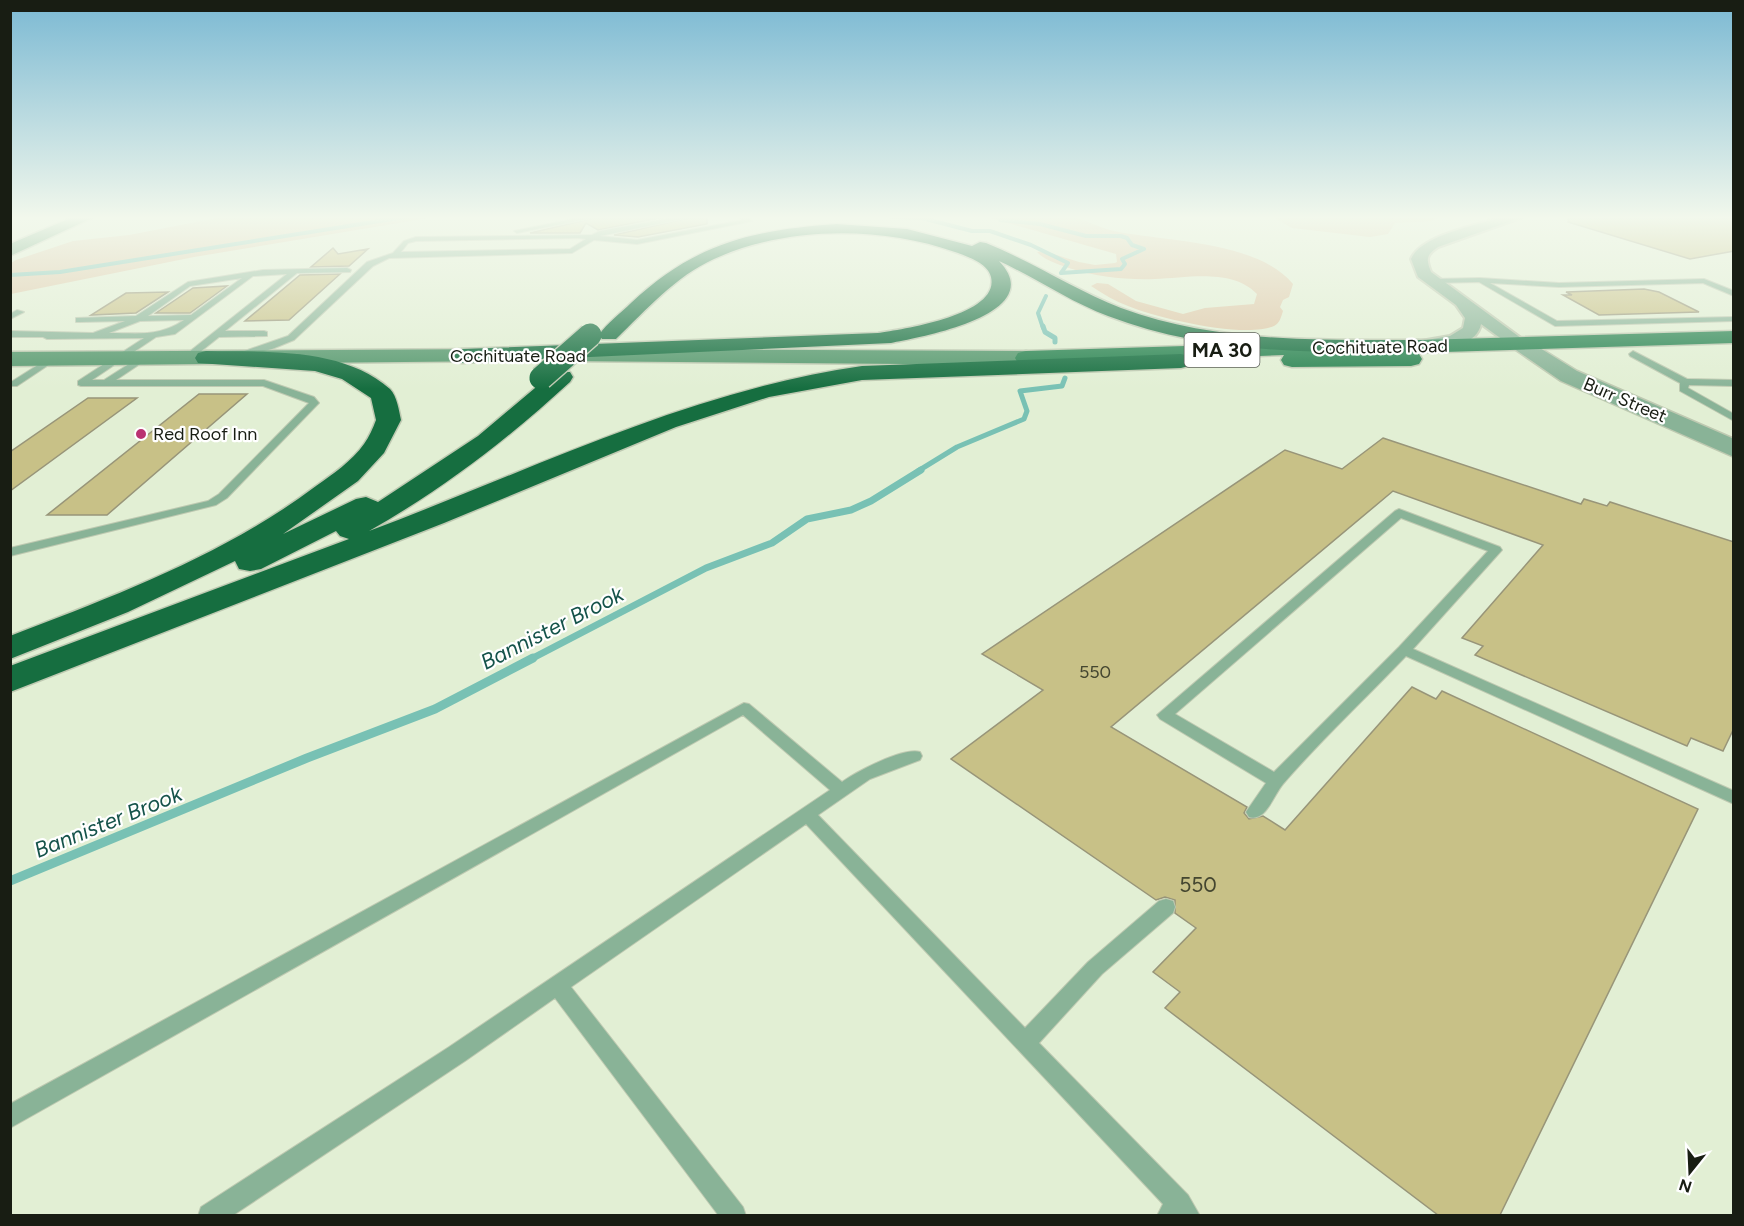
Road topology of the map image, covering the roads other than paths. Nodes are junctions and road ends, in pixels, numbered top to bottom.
1 (250, 274) edge
2 (251, 274) edge
3 (291, 274) edge
4 (359, 274) edge
5 (659, 274) edge
6 (677, 274) edge
7 (998, 274) edge
8 (1039, 274) edge
9 (1424, 274) edge
10 (1480, 280) junction
11 (1432, 281) junction
12 (1734, 294) edge
13 (1463, 303) junction
14 (20, 312) dead end
15 (10, 317) edge
16 (194, 317) junction
17 (138, 318) junction
18 (1734, 319) edge
19 (79, 320) dead end
20 (10, 334) edge
21 (217, 334) junction
22 (264, 334) dead end
23 (96, 335) junction
24 (154, 335) junction
25 (599, 335) junction
26 (78, 336) junction
27 (1734, 337) edge
28 (291, 338) junction
29 (1418, 346) junction
30 (1529, 350) junction
31 (1734, 351) edge
32 (1633, 354) junction
33 (462, 356) junction
34 (344, 357) junction
35 (118, 358) junction
36 (142, 358) junction
37 (196, 358) junction
38 (1026, 358) junction
39 (27, 360) edge
40 (1181, 361) junction
41 (552, 378) junction
42 (1685, 382) junction
43 (106, 383) junction
44 (1734, 383) edge
45 (12, 387) edge
46 (1734, 418) edge
47 (1732, 445) edge
48 (10, 552) edge
49 (100, 644) junction
50 (10, 648) edge
51 (1404, 650) junction
52 (10, 653) edge
53 (10, 680) edge
54 (914, 756) dead end
55 (1276, 781) junction
56 (842, 791) junction
57 (1734, 798) edge
58 (1255, 812) dead end
59 (807, 814) junction
60 (1166, 907) dead end
61 (557, 985) junction
62 (1025, 1042) junction
63 (10, 1118) edge
64 (1179, 1212) edge
65 (210, 1215) edge
66 (734, 1215) edge

1 - 17 lane
2 - 16 lane
3 - 21 lane
4 - 28 lane
5 - 25 highway
6 - 25 highway
7 - 33 highway
8 - 29 highway
9 - 11 street
10 - 11 lane
10 - 12 lane
10 - 18 lane
11 - 13 street
13 - 29 street
13 - 30 street
14 - 15 lane
16 - 17 lane
16 - 24 lane
17 - 19 lane
17 - 23 lane
20 - 26 lane
21 - 22 lane
21 - 37 lane
23 - 24 lane
23 - 26 lane
24 - 35 lane
25 - 41 highway, bridge
26 - 39 lane
27 - 30 main road, Cochituate Road / MA 30
28 - 34 lane
28 - 37 lane
29 - 30 main road, Cochituate Road / MA 30
29 - 38 main road, Cochituate Road / MA 30
30 - 32 main road, Cochituate Road / MA 30
30 - 40 main road, Cochituate Road / MA 30
30 - 47 street, Burr Street
31 - 32 main road, Cochituate Road / MA 30
32 - 42 lane
33 - 34 main road, Cochituate Road / MA 30
33 - 38 main road, Cochituate Road / MA 30
34 - 37 main road, Cochituate Road / MA 30
35 - 36 main road, Cochituate Road / MA 30
35 - 39 main road, Cochituate Road / MA 30
35 - 43 lane
36 - 37 main road, Cochituate Road / MA 30
36 - 43 lane
37 - 50 highway
38 - 40 main road, Cochituate Road / MA 30
39 - 45 lane
40 - 49 highway
41 - 49 highway
41 - 52 highway
42 - 44 lane
42 - 46 lane
43 - 48 lane
49 - 53 highway
51 - 55 lane
51 - 55 lane
51 - 57 lane
54 - 56 lane
55 - 58 lane
56 - 59 lane
56 - 63 lane
59 - 61 lane
59 - 62 lane
60 - 62 lane
61 - 65 lane
61 - 66 lane
62 - 64 lane

